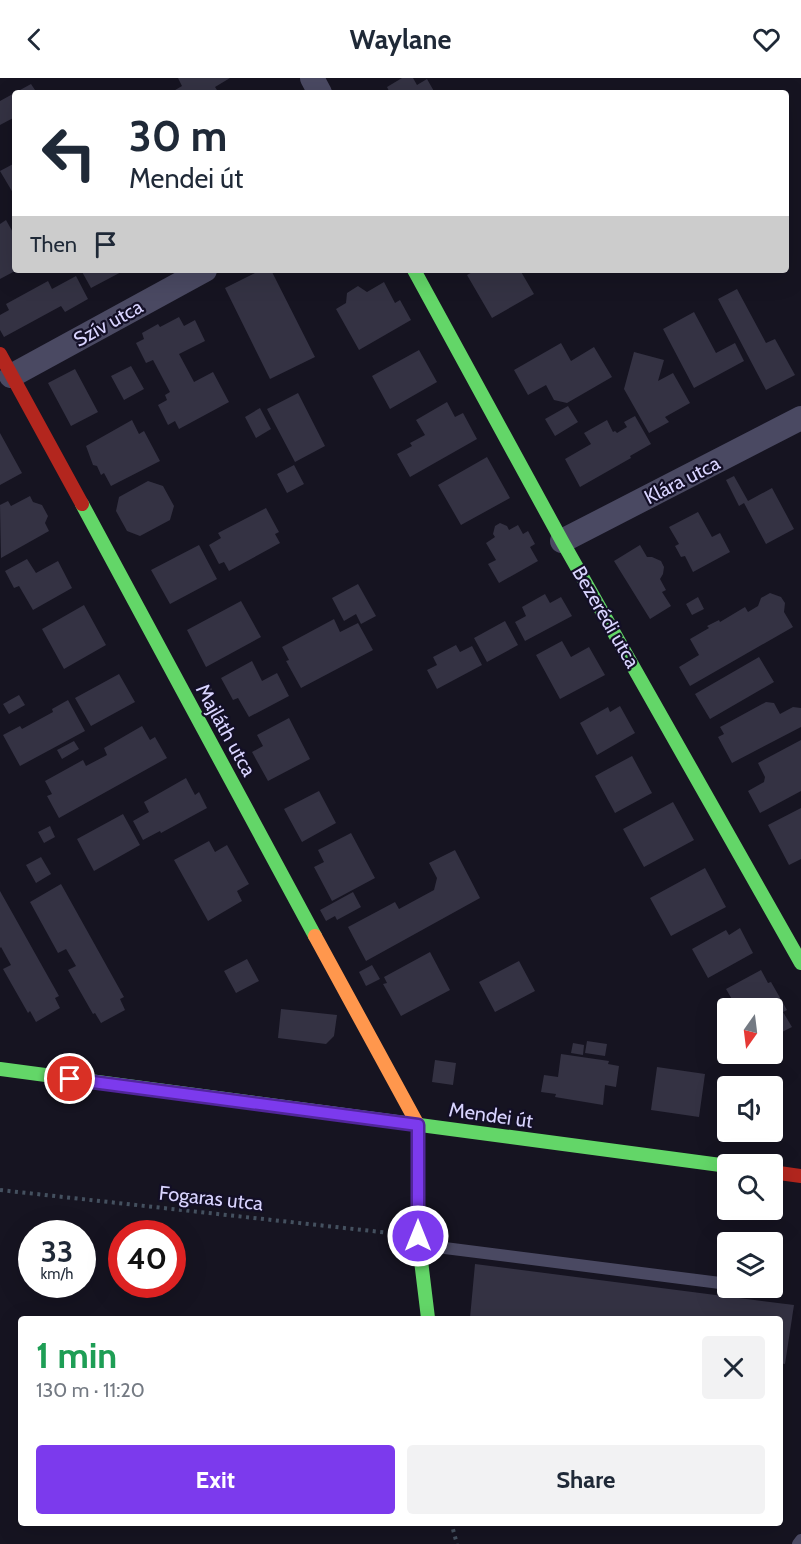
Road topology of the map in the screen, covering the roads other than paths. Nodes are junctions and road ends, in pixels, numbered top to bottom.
1 (200, 273) edge
2 (416, 273) edge
3 (0, 354) edge
4 (11, 376) junction
5 (801, 418) edge
6 (562, 541) junction
7 (801, 963) edge
8 (0, 1069) edge
9 (418, 1125) junction
10 (717, 1165) edge
11 (783, 1174) edge
12 (801, 1176) edge
13 (419, 1241) junction
14 (717, 1282) edge
15 (428, 1316) edge
16 (801, 1540) edge
17 (798, 1544) edge

1 - 4 street, Szív utca
2 - 6 street, Bezerédi utca
3 - 4 street, Majláth utca
4 - 9 street, Majláth utca
5 - 6 street, Klára utca
6 - 7 street, Bezerédi utca
8 - 9 street, Mendei út
9 - 10 street, Mendei út
9 - 13 street
11 - 12 street
13 - 14 lane
13 - 15 street
16 - 17 lane

